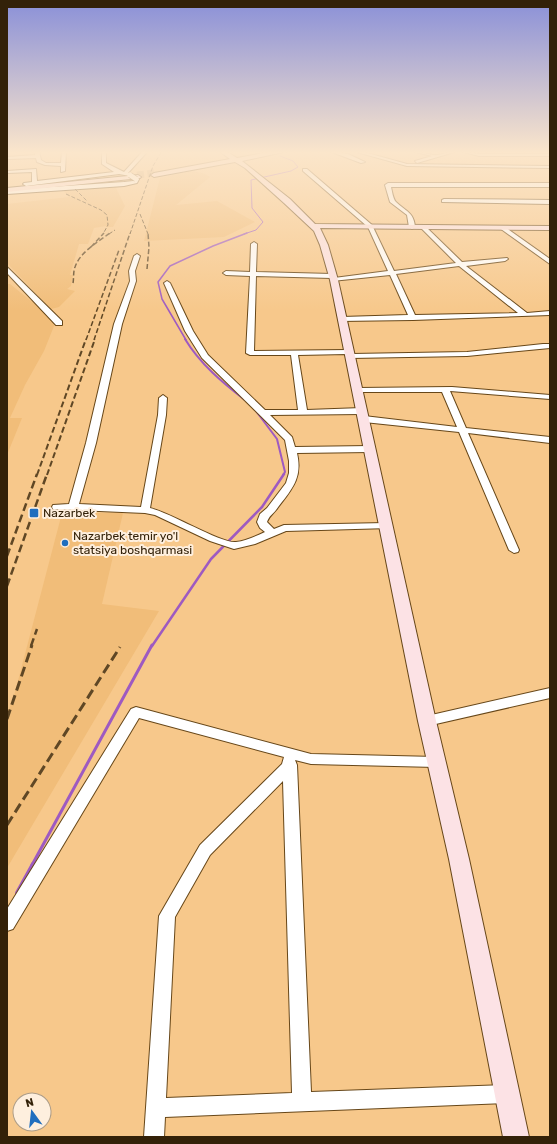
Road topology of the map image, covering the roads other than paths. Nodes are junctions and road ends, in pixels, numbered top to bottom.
1 (289, 204) edge
2 (345, 204) edge
3 (396, 204) edge
4 (313, 226) junction
5 (370, 226) junction
6 (412, 227) junction
7 (423, 227) junction
8 (503, 228) junction
9 (550, 228) edge
10 (254, 244) dead end
11 (137, 256) dead end
12 (506, 259) dead end
13 (550, 262) edge
14 (459, 263) junction
15 (7, 269) edge
16 (226, 273) dead end
17 (392, 273) junction
18 (252, 274) junction
19 (333, 278) junction
20 (167, 283) dead end
21 (550, 313) edge
22 (525, 315) junction
23 (413, 318) junction
24 (342, 320) junction
25 (59, 322) dead end
26 (550, 346) edge
27 (294, 352) junction
28 (350, 354) junction
29 (445, 389) junction
30 (358, 390) junction
31 (550, 397) edge
32 (163, 398) dead end
33 (303, 412) junction
34 (262, 413) junction
35 (363, 415) junction
36 (464, 430) junction
37 (550, 440) edge
38 (370, 449) junction
39 (291, 450) junction
40 (57, 507) dead end
41 (73, 507) junction
42 (145, 510) junction
43 (386, 526) junction
44 (273, 533) junction
45 (514, 550) dead end
46 (550, 693) edge
47 (427, 721) junction
48 (289, 759) junction
49 (436, 762) junction
50 (7, 924) edge
51 (506, 1094) junction
52 (302, 1102) junction
53 (157, 1108) junction
54 (154, 1137) edge
55 (516, 1137) edge

1 - 4 main road
2 - 5 street
3 - 6 street
4 - 5 main road
4 - 19 main road
5 - 6 main road
5 - 17 street
6 - 7 main road
7 - 8 main road
7 - 14 street
8 - 9 main road
8 - 13 street
10 - 18 street
11 - 41 street
12 - 14 street
14 - 17 street
14 - 22 street
15 - 25 street
16 - 18 street
17 - 19 street
17 - 23 street
18 - 19 street
18 - 27 street
19 - 24 main road
20 - 34 street
21 - 22 street
22 - 23 street
23 - 24 street
24 - 28 main road
26 - 28 street
27 - 28 street
27 - 33 street
28 - 30 main road
29 - 30 street
29 - 31 street
29 - 36 street
30 - 35 main road
32 - 42 street
33 - 34 street
33 - 35 street
34 - 39 street
35 - 36 street
35 - 38 main road
36 - 37 street
36 - 45 street
38 - 39 street
38 - 43 main road
39 - 44 street
40 - 41 street
41 - 42 street
42 - 44 street
43 - 44 street
43 - 47 main road
46 - 47 street
47 - 49 main road
48 - 49 street
48 - 50 street
48 - 52 street
48 - 53 street
49 - 51 main road
51 - 52 street
51 - 55 main road
52 - 53 street
53 - 54 street

